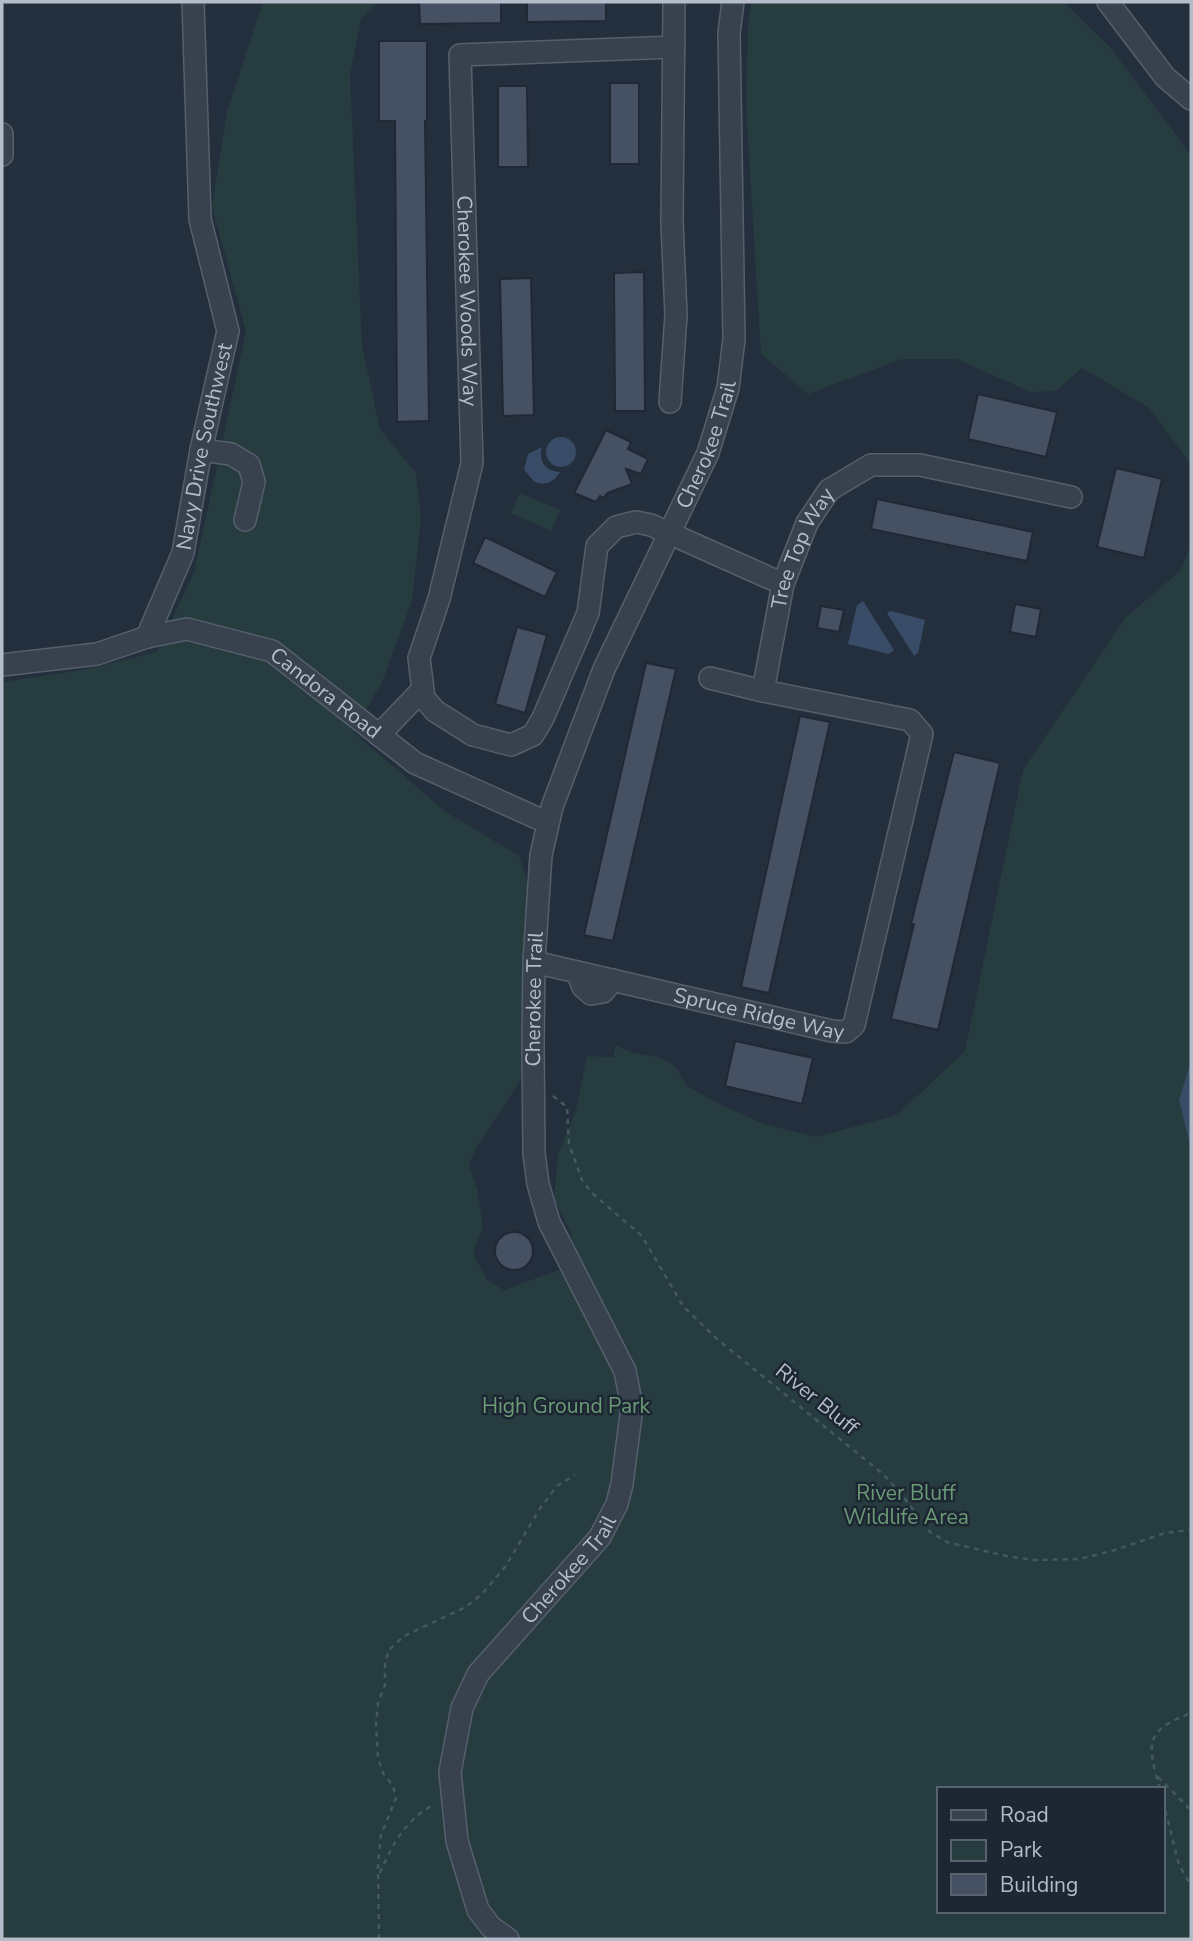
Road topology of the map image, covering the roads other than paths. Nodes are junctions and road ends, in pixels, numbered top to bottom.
1 (193, 2) edge
2 (674, 2) edge
3 (733, 2) edge
4 (1108, 2) edge
5 (674, 47) junction
6 (1191, 99) edge
7 (2, 134) edge
8 (2, 155) edge
9 (670, 402) dead end
10 (201, 450) junction
11 (1070, 497) dead end
12 (244, 520) dead end
13 (670, 532) junction
14 (783, 584) junction
15 (147, 637) junction
16 (2, 665) edge
17 (710, 678) dead end
18 (422, 690) junction
19 (763, 691) junction
20 (379, 735) junction
21 (548, 822) junction
22 (534, 961) junction
23 (508, 1939) edge

1 - 10 street, Navy Drive Southwest
2 - 5 street
3 - 13 street, Cherokee Trail
4 - 6 street
5 - 9 street
5 - 18 street, Cherokee Woods Way
7 - 8 street
10 - 12 street
10 - 15 street, Navy Drive Southwest
11 - 14 street, Tree Top Way
13 - 14 street
13 - 18 street
13 - 21 street, Cherokee Trail
14 - 19 street, Tree Top Way
15 - 16 street, Candora Road
15 - 20 street, Candora Road
17 - 19 street
18 - 20 street
19 - 22 street, Spruce Ridge Way
20 - 21 street, Candora Road
21 - 22 street, Cherokee Trail
22 - 23 street, Cherokee Trail

